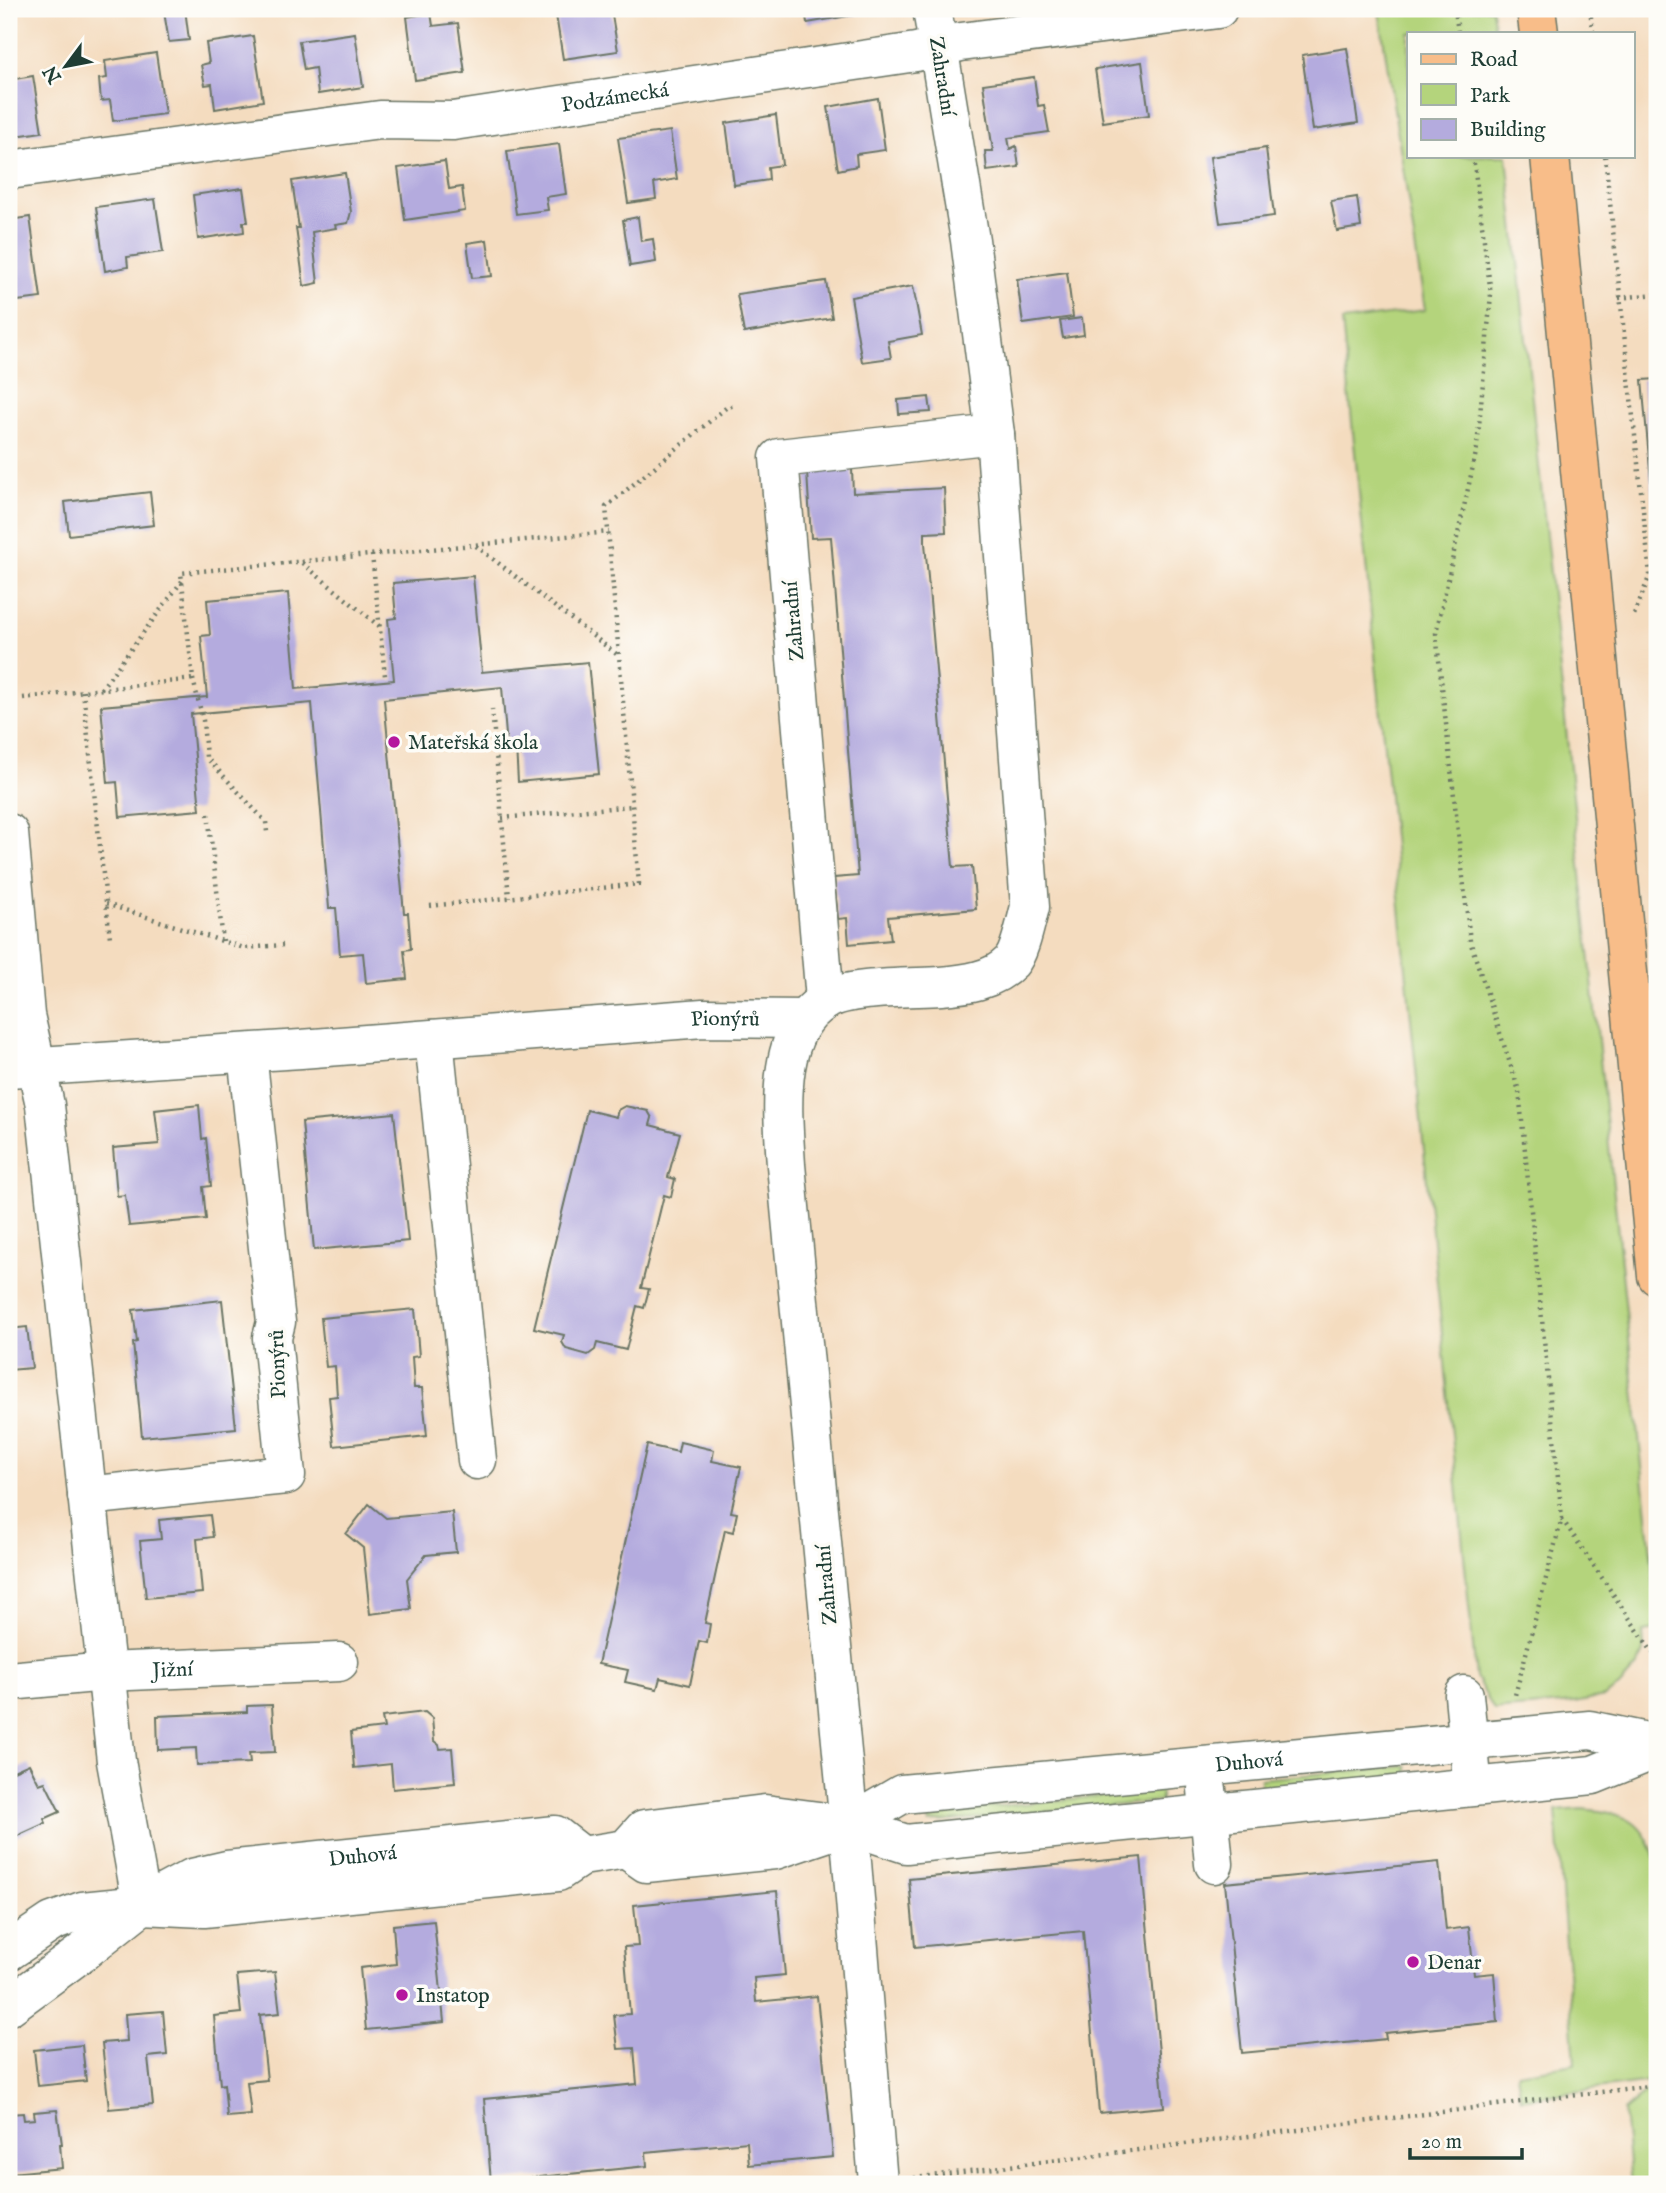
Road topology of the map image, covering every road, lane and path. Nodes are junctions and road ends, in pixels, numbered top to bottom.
1 (932, 9) edge
2 (1218, 9) edge
3 (1455, 9) edge
4 (1536, 9) edge
5 (1590, 9) edge
6 (1458, 32) edge
7 (1539, 32) edge
8 (1593, 32) edge
9 (937, 47) junction
10 (1473, 158) edge
11 (1550, 158) edge
12 (1605, 158) edge
13 (9, 170) edge
14 (1657, 294) edge
15 (1619, 299) junction
16 (736, 405) dead end
17 (995, 434) junction
18 (609, 533) junction
19 (475, 545) junction
20 (372, 555) junction
21 (301, 562) junction
22 (182, 582) junction
23 (379, 626) junction
24 (1629, 626) dead end
25 (619, 657) junction
26 (385, 676) dead end
27 (193, 679) junction
28 (100, 690) junction
29 (83, 691) junction
30 (23, 698) dead end
31 (492, 709) dead end
32 (632, 806) junction
33 (208, 814) dead end
34 (502, 818) junction
35 (267, 832) dead end
36 (9, 833) edge
37 (509, 898) junction
38 (106, 904) junction
39 (430, 906) dead end
40 (110, 938) dead end
41 (223, 941) junction
42 (284, 945) dead end
43 (815, 1010) junction
44 (434, 1039) junction
45 (247, 1053) junction
46 (22, 1067) edge
47 (1657, 1276) edge
48 (477, 1460) dead end
49 (87, 1496) junction
50 (1562, 1518) junction
51 (1653, 1653) dead end
52 (339, 1662) dead end
53 (106, 1672) junction
54 (9, 1681) edge
55 (1464, 1695) dead end
56 (1511, 1710) dead end
57 (1468, 1741) junction
58 (1657, 1746) edge
59 (1204, 1766) junction
60 (1473, 1788) junction
61 (1209, 1814) junction
62 (849, 1825) junction
63 (1214, 1864) dead end
64 (142, 1905) junction
65 (9, 1951) edge
66 (9, 2006) edge
67 (1657, 2085) edge
68 (878, 2183) edge

1 - 9 street, Zahradní
2 - 9 street, Podzámecká
3 - 6 path
4 - 7 main road
5 - 8 path
9 - 13 street, Podzámecká
9 - 17 street, Zahradní
10 - 50 path
11 - 47 main road
12 - 15 path
14 - 15 path
15 - 24 path
16 - 18 path
17 - 43 street, Zahradní
17 - 43 street, Zahradní
18 - 19 path
18 - 25 path
19 - 20 path
19 - 25 path
20 - 21 path
20 - 23 path
21 - 22 path
21 - 23 path
22 - 27 path
22 - 28 path
23 - 26 path
25 - 32 path
27 - 28 path
27 - 35 path
28 - 29 path
29 - 30 path
29 - 38 path
31 - 34 path
32 - 34 path
32 - 37 path
33 - 41 path
34 - 37 path
36 - 46 street
37 - 39 path
38 - 40 path
38 - 41 path
41 - 42 path
43 - 44 street, Pionýrů
43 - 62 street, Zahradní
44 - 45 street, Pionýrů
44 - 48 street
45 - 46 street, Pionýrů
45 - 49 street, Pionýrů
46 - 49 street
49 - 53 street
50 - 51 path
50 - 56 path
52 - 53 street, Jižní
53 - 54 street, Jižní
53 - 64 street
55 - 57 street
57 - 58 street, Duhová
57 - 59 street, Duhová
57 - 60 street
58 - 60 street, Duhová
59 - 61 street
59 - 62 street, Duhová
60 - 61 street, Duhová
61 - 62 street, Duhová
61 - 63 street
62 - 64 street, Duhová
62 - 68 street, Zahradní
64 - 65 street, Duhová
64 - 66 street
67 - 68 path

